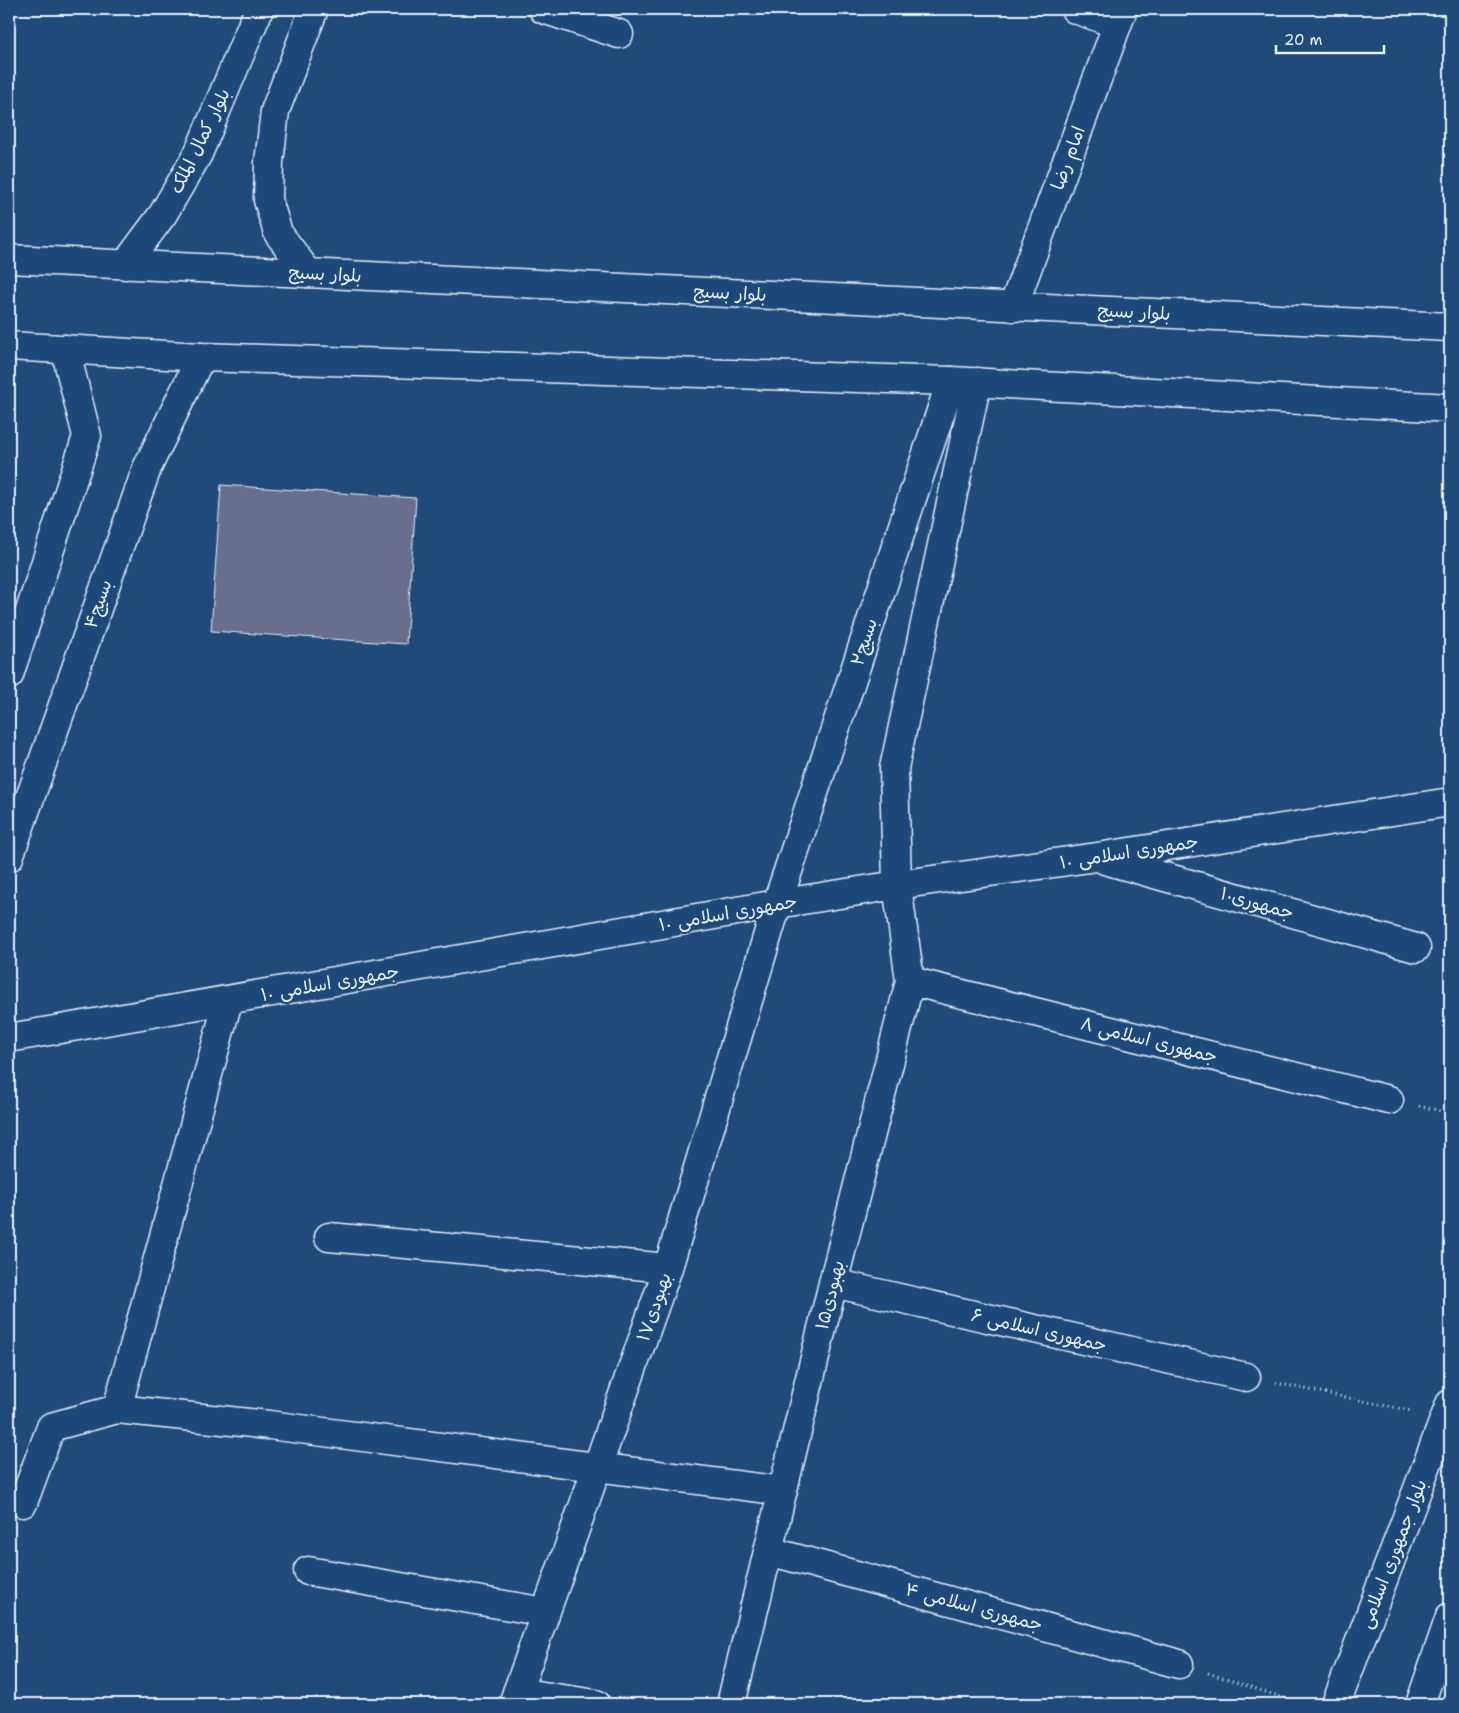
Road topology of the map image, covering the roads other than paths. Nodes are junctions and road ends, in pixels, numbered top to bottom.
1 (259, 9) edge
2 (314, 9) edge
3 (544, 9) edge
4 (1076, 9) edge
5 (1120, 16) edge
6 (619, 34) dead end
7 (9, 259) edge
8 (125, 265) junction
9 (308, 273) junction
10 (1013, 307) junction
11 (1450, 327) edge
12 (9, 346) edge
13 (65, 349) junction
14 (201, 357) junction
15 (964, 381) junction
16 (1450, 408) edge
17 (9, 675) edge
18 (1450, 802) edge
19 (1097, 857) junction
20 (9, 858) edge
21 (897, 885) junction
22 (777, 904) junction
23 (1416, 948) dead end
24 (910, 981) junction
25 (228, 1001) junction
26 (9, 1038) edge
27 (1389, 1100) dead end
28 (329, 1237) dead end
29 (668, 1268) junction
30 (832, 1282) junction
31 (1246, 1377) road end
32 (117, 1409) junction
33 (1448, 1411) edge
34 (597, 1468) junction
35 (783, 1491) junction
36 (23, 1503) dead end
37 (769, 1551) junction
38 (308, 1571) dead end
39 (546, 1612) junction
40 (1448, 1632) edge
41 (1179, 1664) road end
42 (515, 1698) edge
43 (596, 1704) edge
44 (731, 1704) edge
45 (1336, 1704) edge
46 (1420, 1704) edge

1 - 8 street, بلوار کمال الملک
2 - 9 street
3 - 6 street
4 - 5 street
5 - 10 street, امام رضا
7 - 8 street, بلوار بسیج
8 - 9 street, بلوار بسیج
9 - 10 street, بلوار بسیج
10 - 11 street, بلوار بسیج
12 - 13 street
13 - 14 street
13 - 17 street
14 - 15 street
14 - 20 street, بسیج۴
15 - 16 street
15 - 21 street
15 - 22 street, بسیج۲
18 - 19 street, جمهوری اسلامی ۱۰
19 - 21 street, جمهوری اسلامی ۱۰
19 - 23 street, جمهوری۱۰
21 - 22 street, جمهوری اسلامی ۱۰
21 - 24 street, بهبودی۱۵
22 - 25 street, جمهوری اسلامی ۱۰
22 - 29 street, بهبودی۱۷
24 - 27 street, جمهوری اسلامی ۸
24 - 30 street, بهبودی۱۵
25 - 26 street, جمهوری اسلامی ۱۰
25 - 32 street
28 - 29 street
29 - 34 street, بهبودی۱۷
30 - 31 street, جمهوری اسلامی ۶
30 - 35 street, بهبودی۱۵
32 - 34 street
32 - 36 street
33 - 45 street, بلوار جمهوری اسلامی
34 - 35 street
34 - 39 street, بهبودی۱۷
35 - 37 street, بهبودی۱۵
37 - 41 street, جمهوری اسلامی ۴
37 - 44 street, بهبودی۱۵
38 - 39 street
39 - 42 street, بهبودی۱۷
40 - 46 street
42 - 43 street

